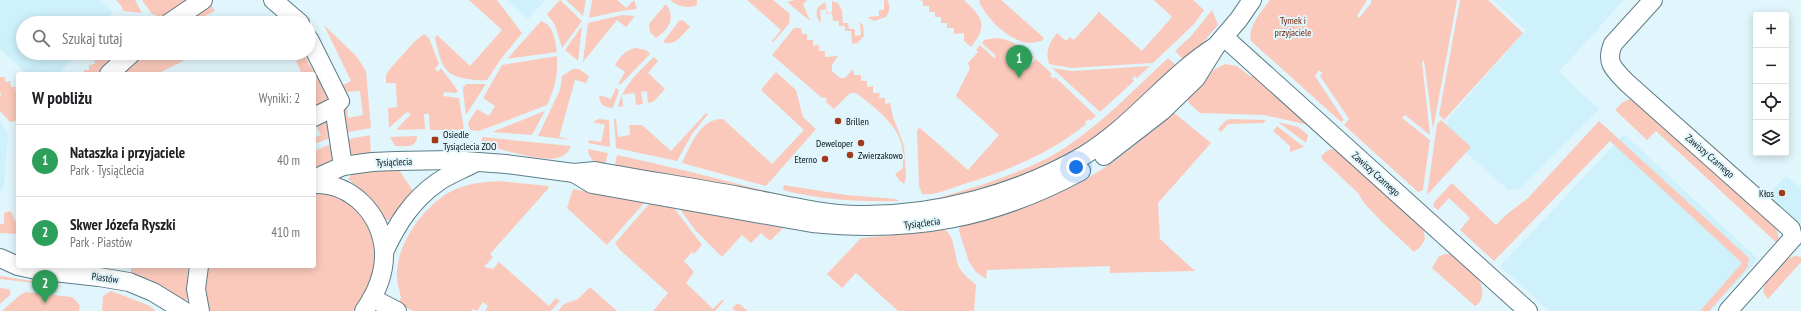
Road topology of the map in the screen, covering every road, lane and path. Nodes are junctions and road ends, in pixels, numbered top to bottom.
1 (203, 0) edge
2 (273, 0) edge
3 (1252, 0) edge
4 (1653, 0) edge
5 (179, 16) edge
6 (292, 16) edge
7 (1220, 42) junction
8 (316, 53) edge
9 (124, 60) edge
10 (111, 72) edge
11 (334, 107) junction
12 (316, 115) edge
13 (419, 161) junction
14 (478, 162) junction
15 (343, 166) junction
16 (316, 178) edge
17 (316, 184) edge
18 (428, 190) junction
19 (384, 252) junction
20 (6, 258) edge
21 (16, 265) edge
22 (27, 268) edge
23 (198, 268) edge
24 (368, 304) edge
25 (184, 311) edge
26 (200, 311) edge
27 (397, 311) edge
28 (1528, 311) edge
29 (1728, 311) edge

1 - 5 street
2 - 6 street
3 - 7 street, Tysiąclecia
4 - 29 street, Zawiszy Czarnego
7 - 14 street, Tysiąclecia
7 - 28 street, Zawiszy Czarnego
8 - 11 street
9 - 10 street
11 - 12 street
11 - 15 street
13 - 14 street, Tysiąclecia
13 - 15 street, Tysiąclecia
13 - 18 street
14 - 18 street
15 - 16 street, Tysiąclecia
17 - 19 street
18 - 19 street
19 - 24 street
20 - 21 street, Piastów
22 - 25 street, Piastów
23 - 26 street
24 - 27 street

